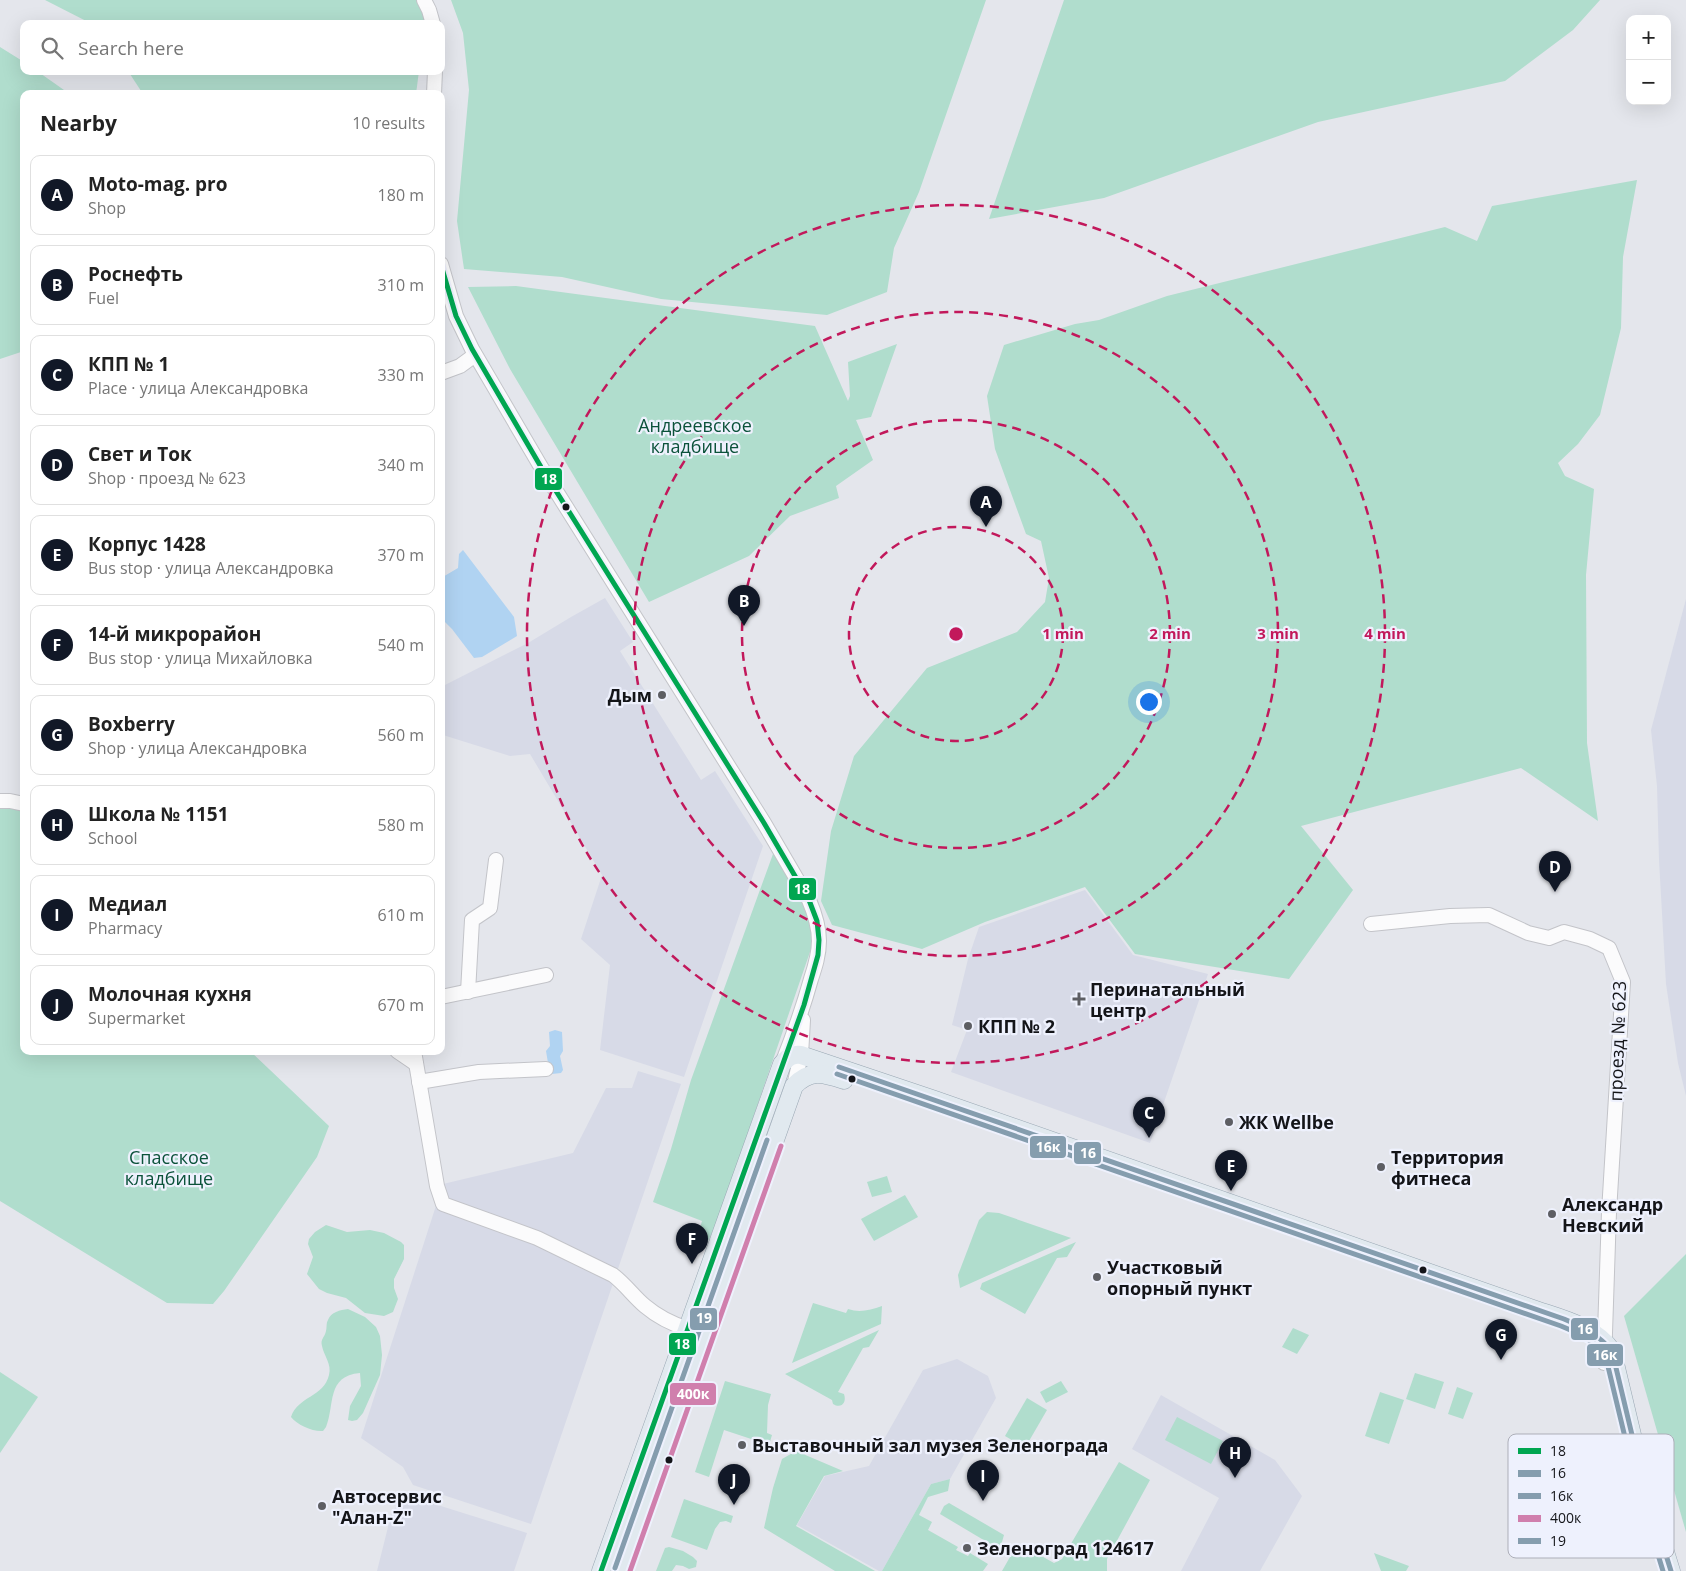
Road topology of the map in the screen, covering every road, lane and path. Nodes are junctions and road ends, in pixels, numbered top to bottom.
1 (424, 0) edge
2 (432, 20) edge
3 (435, 75) edge
4 (434, 90) edge
5 (445, 278) edge
6 (475, 355) junction
7 (445, 372) edge
8 (0, 801) edge
9 (20, 803) edge
10 (496, 860) dead end
11 (1371, 924) dead end
12 (546, 975) dead end
13 (468, 992) junction
14 (445, 996) edge
15 (804, 1005) junction
16 (802, 1032) junction
17 (415, 1057) edge
18 (792, 1057) junction
19 (825, 1068) junction
20 (546, 1069) dead end
21 (419, 1082) junction
22 (794, 1086) junction
23 (688, 1329) junction
24 (1599, 1341) junction
25 (662, 1403) junction
26 (679, 1409) junction
27 (1620, 1434) edge
28 (1628, 1434) edge
29 (608, 1552) junction
30 (1655, 1558) edge
31 (1667, 1558) edge
32 (624, 1565) edge
33 (601, 1571) edge
34 (1659, 1571) edge
35 (1671, 1571) edge

1 - 2 street
3 - 4 street
5 - 6 street
6 - 7 street
6 - 15 street
8 - 9 street
10 - 13 street
11 - 24 street, проезд № 623
12 - 13 street
13 - 14 street
15 - 16 street
15 - 18 street
16 - 18 street
16 - 19 street
17 - 21 street
18 - 19 main road
18 - 22 street
18 - 23 main road
19 - 22 main road
19 - 24 main road
19 - 24 main road
20 - 21 street
21 - 23 street
22 - 26 main road
23 - 25 main road
24 - 27 main road
24 - 28 main road
25 - 26 street
25 - 29 main road
26 - 32 main road
29 - 32 street
29 - 33 main road
30 - 34 main road
31 - 35 main road

